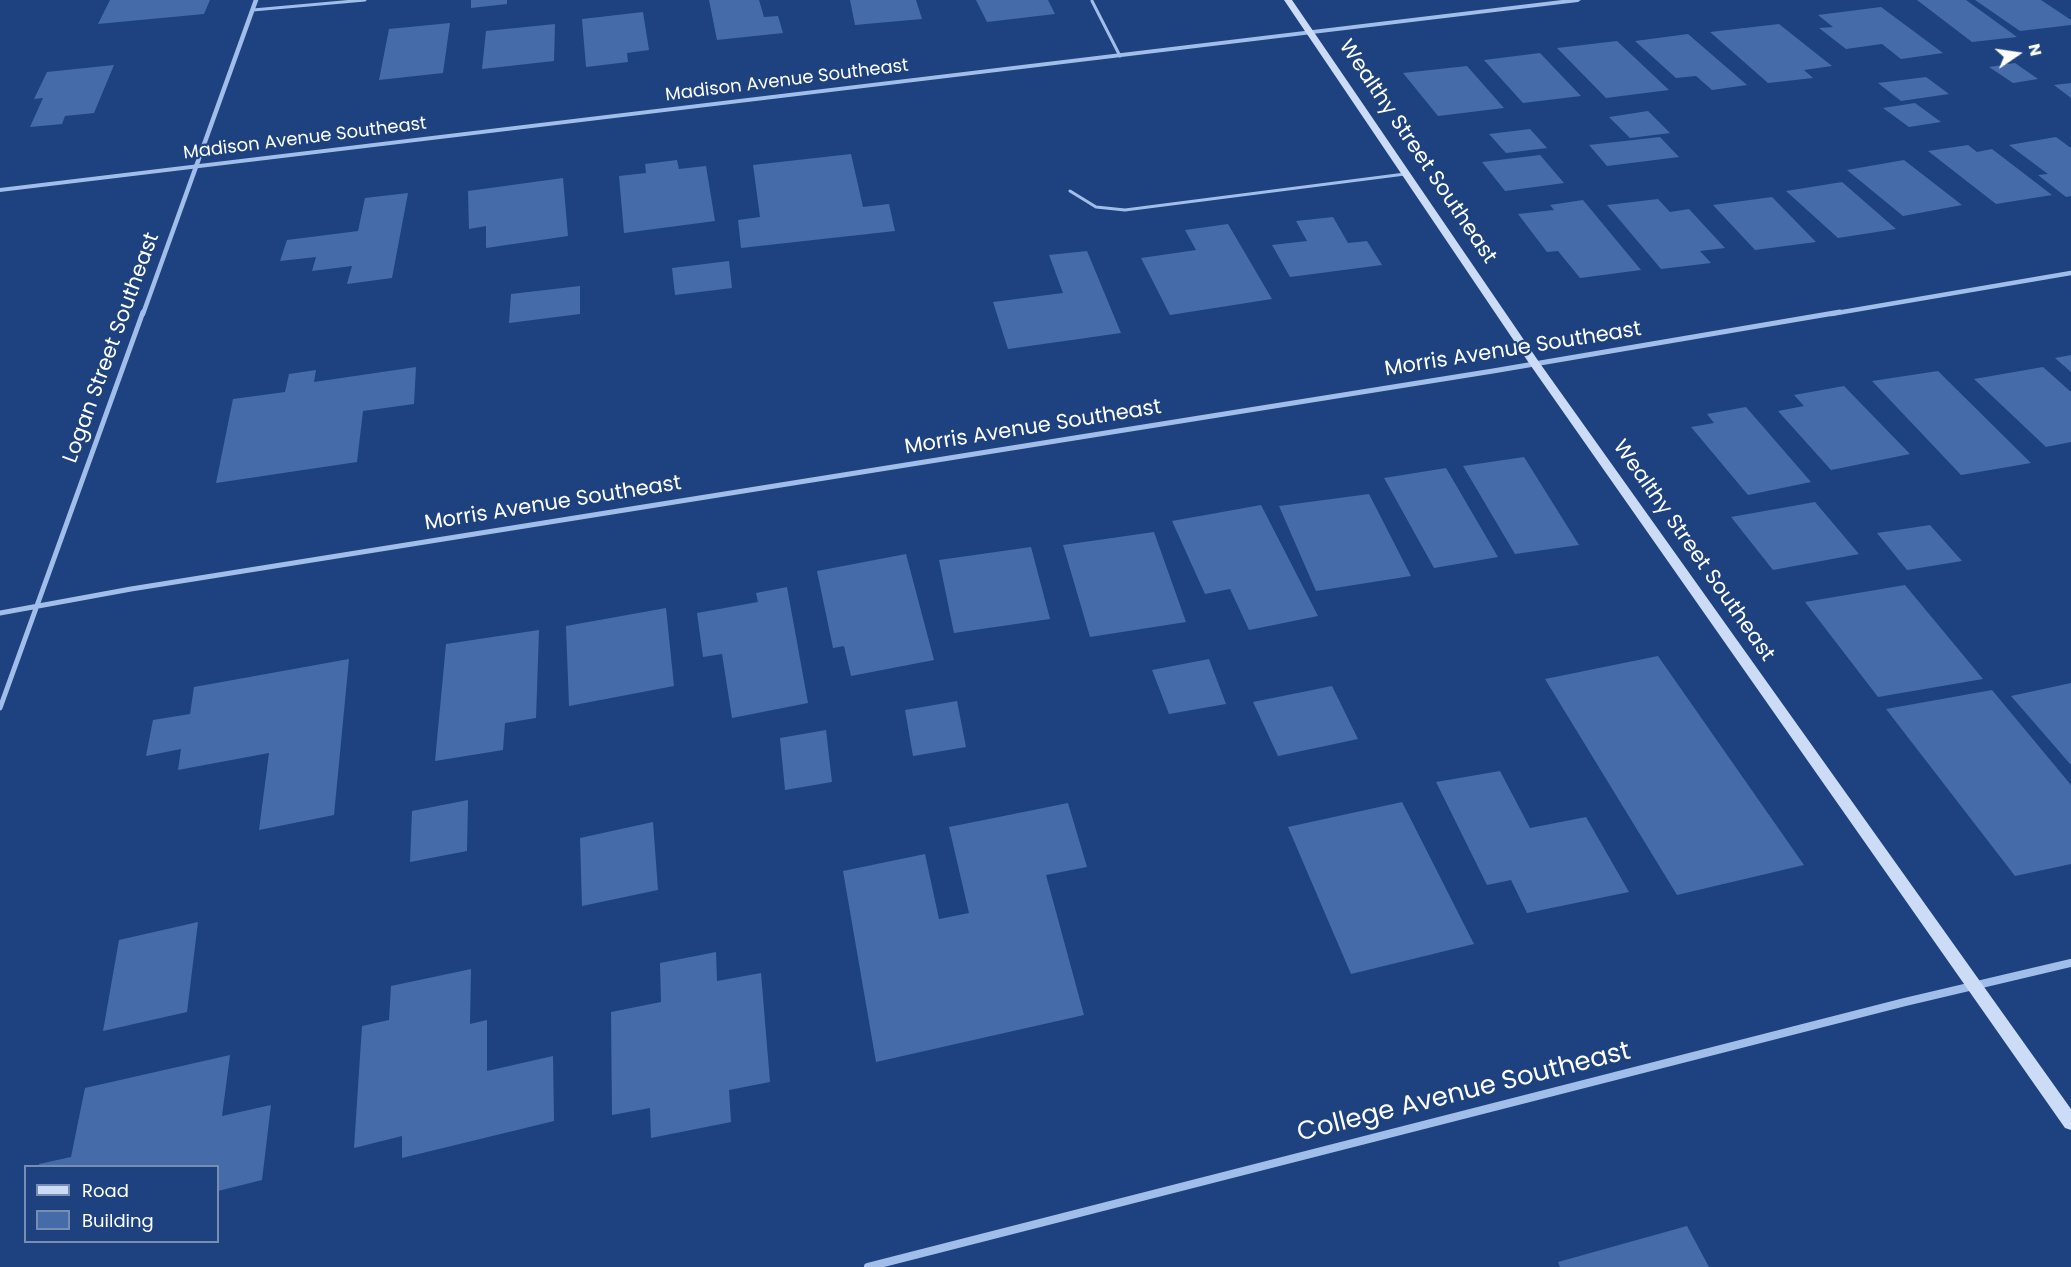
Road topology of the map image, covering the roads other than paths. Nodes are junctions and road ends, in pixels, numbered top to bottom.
1 (256, 0) edge
2 (365, 0) edge
3 (1288, 0) edge
4 (1578, 0) edge
5 (1092, 1) edge
6 (253, 10) junction
7 (1311, 33) junction
8 (1120, 56) junction
9 (196, 167) junction
10 (1406, 174) junction
11 (0, 190) edge
12 (1070, 191) dead end
13 (2071, 273) edge
14 (1536, 364) junction
15 (34, 608) junction
16 (0, 614) edge
17 (0, 708) edge
18 (2071, 963) edge
19 (1974, 985) junction
20 (2071, 1122) edge
21 (868, 1267) edge

1 - 6 street, Logan Street Southeast
2 - 6 lane
3 - 7 main road, Wealthy Street Southeast
4 - 7 street, Madison Avenue Southeast
5 - 8 lane
6 - 9 street, Logan Street Southeast
7 - 8 street, Madison Avenue Southeast
7 - 10 main road, Wealthy Street Southeast
8 - 9 street, Madison Avenue Southeast
9 - 11 street, Madison Avenue Southeast
9 - 15 street, Logan Street Southeast
10 - 12 lane
10 - 14 main road, Wealthy Street Southeast
13 - 14 street, Morris Avenue Southeast
14 - 15 street, Morris Avenue Southeast
14 - 19 main road, Wealthy Street Southeast
15 - 16 street, Morris Avenue Southeast
15 - 17 street, Logan Street Southeast
18 - 19 street, College Avenue Southeast
19 - 20 main road, Wealthy Street Southeast
19 - 21 street, College Avenue Southeast

